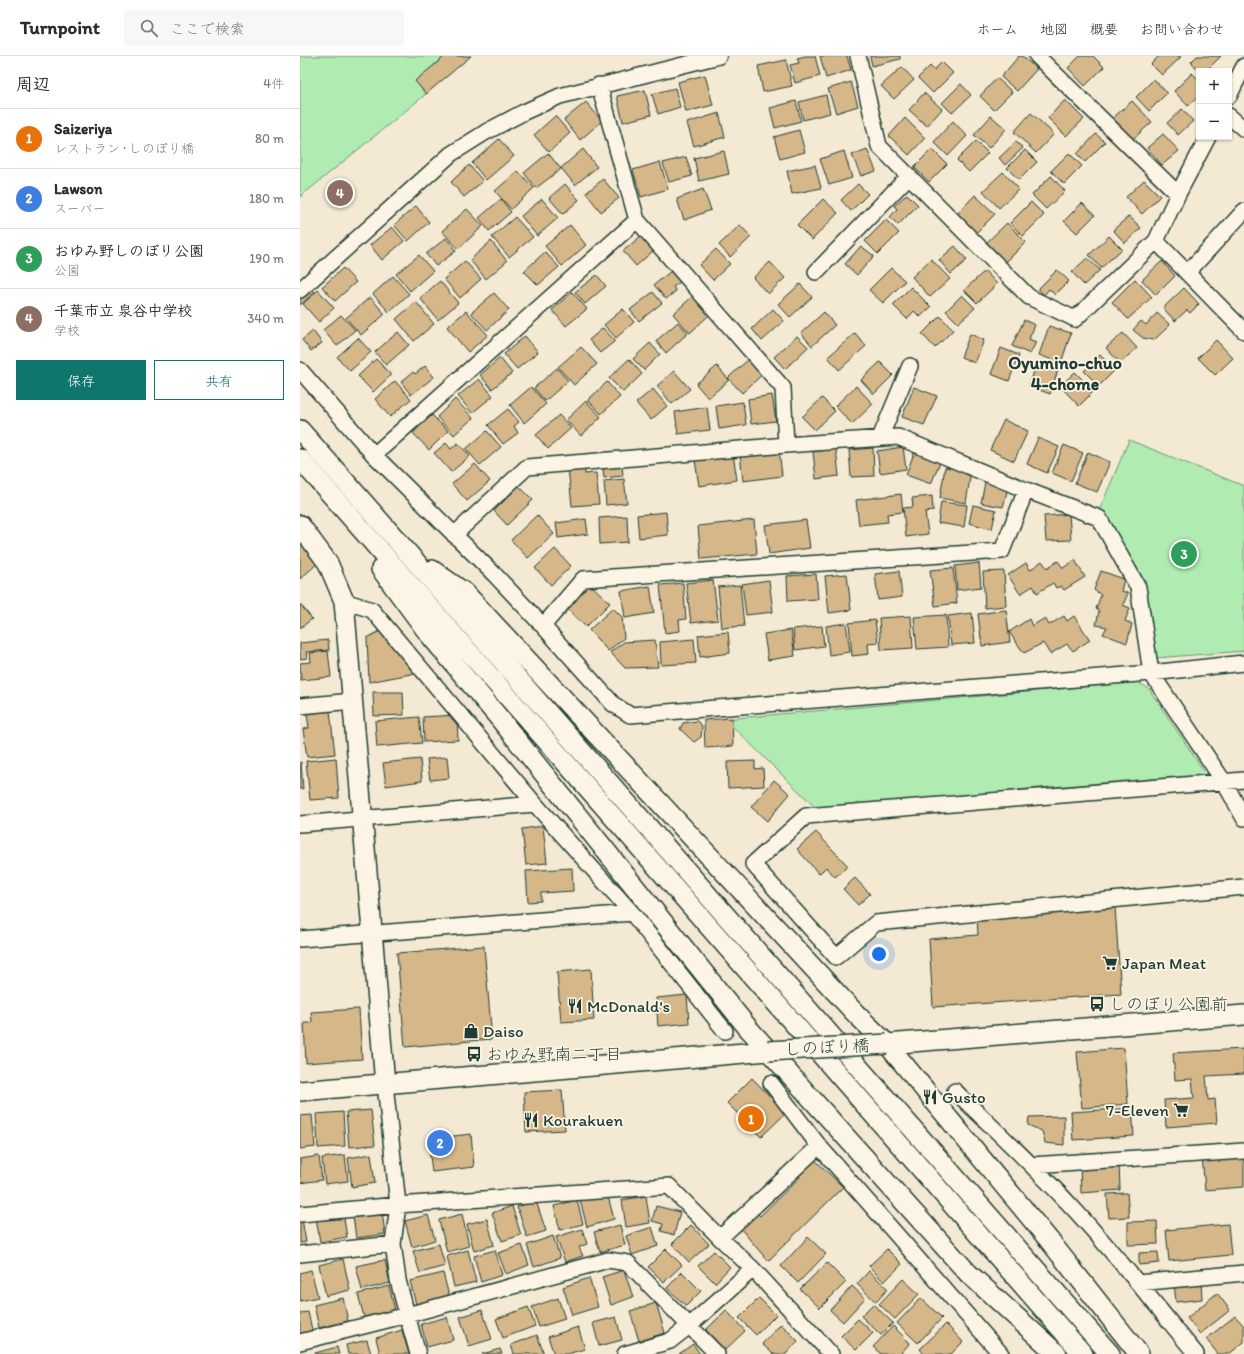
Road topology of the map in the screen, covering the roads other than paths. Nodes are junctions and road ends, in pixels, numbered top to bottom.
1 (719, 56) edge
2 (858, 56) edge
3 (1037, 56) edge
4 (1244, 66) edge
5 (599, 85) junction
6 (1232, 90) edge
7 (1232, 119) edge
8 (1244, 129) edge
9 (1206, 140) edge
10 (909, 176) junction
11 (1178, 194) junction
12 (1244, 211) edge
13 (637, 220) junction
14 (1156, 241) junction
15 (816, 272) dead end
16 (1187, 272) junction
17 (300, 290) edge
18 (1244, 331) edge
19 (910, 366) dead end
20 (300, 370) edge
21 (300, 430) edge
22 (880, 438) junction
23 (786, 445) junction
24 (374, 455) junction
25 (300, 459) edge
26 (1026, 490) junction
27 (342, 507) junction
28 (300, 526) edge
29 (454, 535) junction
30 (410, 555) junction
31 (344, 601) junction
32 (543, 626) junction
33 (1244, 663) edge
34 (1151, 673) junction
35 (353, 701) junction
36 (300, 706) edge
37 (1244, 780) edge
38 (1224, 782) junction
39 (535, 804) junction
40 (1244, 818) edge
41 (362, 819) junction
42 (300, 824) edge
43 (1244, 887) edge
44 (632, 913) junction
45 (373, 933) junction
46 (300, 939) edge
47 (1244, 1015) edge
48 (725, 1031) dead end
49 (887, 1044) junction
50 (768, 1051) junction
51 (385, 1084) junction
52 (771, 1084) dead end
53 (300, 1091) edge
54 (955, 1091) dead end
55 (819, 1146) junction
56 (1244, 1151) edge
57 (1032, 1165) junction
58 (398, 1205) junction
59 (300, 1214) edge
60 (720, 1238) junction
61 (393, 1244) junction
62 (300, 1254) edge
63 (753, 1269) junction
64 (1244, 1273) edge
65 (1138, 1282) junction
66 (407, 1316) junction
67 (689, 1326) junction
68 (300, 1342) edge
69 (418, 1354) edge
70 (625, 1354) edge
71 (717, 1354) edge
72 (831, 1354) edge
73 (1001, 1354) edge
74 (1056, 1354) edge
75 (1083, 1354) edge
76 (1110, 1354) edge
77 (1139, 1354) edge
78 (1196, 1354) edge

1 - 5 street
2 - 10 street
3 - 11 street
4 - 6 street
5 - 13 street
5 - 17 street
7 - 8 street
9 - 11 street
10 - 14 street
10 - 15 street
11 - 14 street
12 - 16 street
13 - 23 street
13 - 24 street
14 - 16 street
16 - 18 street
19 - 22 street
20 - 24 street
21 - 30 street
22 - 23 street
22 - 26 street
23 - 29 street
24 - 29 street
25 - 27 street
26 - 32 street
26 - 34 street
27 - 50 street
27 - 75 street
28 - 31 street
29 - 32 street
30 - 49 street
30 - 76 street
31 - 35 street
31 - 39 street
32 - 34 street
33 - 34 street
34 - 38 street
35 - 36 street
35 - 41 street
37 - 38 street
38 - 40 street
38 - 43 street
39 - 41 street
39 - 44 street
41 - 42 street
41 - 45 street
44 - 45 street
44 - 48 street
45 - 46 street
45 - 51 street
47 - 49 street, しのぼり橋
49 - 50 street, しのぼり橋, bridge
49 - 77 street
50 - 51 street, しのぼり橋
50 - 74 street
51 - 53 street, しのぼり橋
51 - 58 street
52 - 55 street
54 - 57 street
55 - 60 street
55 - 73 street
56 - 57 street
57 - 65 street
58 - 59 street
58 - 60 street
58 - 61 street
60 - 63 street
61 - 62 street
61 - 66 street
63 - 67 street
63 - 72 street
64 - 65 street
65 - 78 street
66 - 67 street
66 - 68 street
66 - 69 street
67 - 70 street
67 - 71 street

